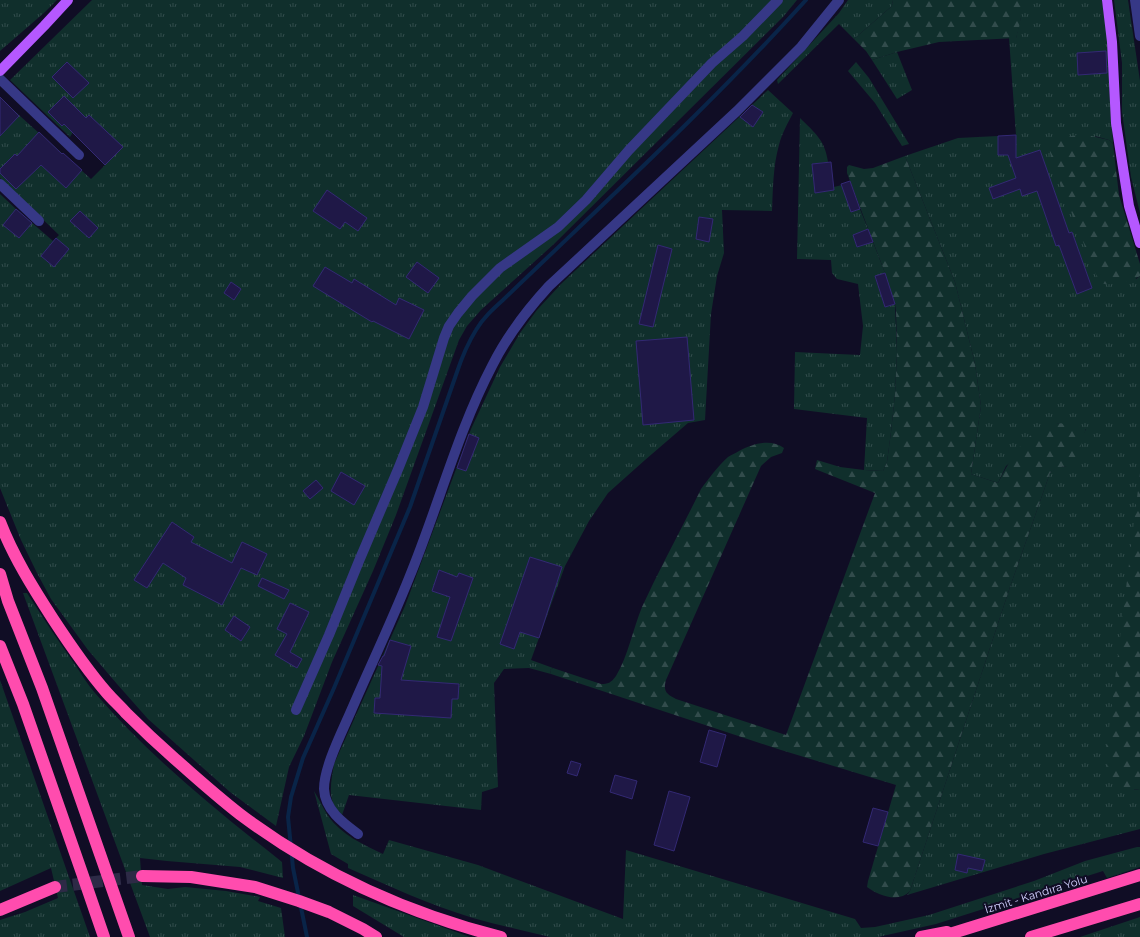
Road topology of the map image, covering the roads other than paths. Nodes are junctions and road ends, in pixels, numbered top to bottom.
1 (68, 0) edge
2 (778, 0) edge
3 (839, 0) edge
4 (1107, 0) edge
5 (1134, 0) edge
6 (1140, 36) edge
7 (0, 71) edge
8 (0, 79) edge
9 (79, 155) dead end
10 (0, 184) edge
11 (39, 221) dead end
12 (1140, 243) edge
13 (0, 522) edge
14 (0, 574) edge
15 (0, 646) edge
16 (296, 710) dead end
17 (358, 834) dead end
18 (1140, 875) edge
19 (142, 876) tunnel mouth
20 (55, 887) tunnel mouth
21 (1140, 904) edge
22 (0, 910) edge
23 (964, 929) junction
24 (104, 937) edge
25 (129, 937) edge
26 (376, 937) edge
27 (501, 937) edge
28 (921, 937) edge
29 (940, 937) edge
30 (1031, 937) edge

1 - 7 main road
2 - 16 street
3 - 17 street
4 - 12 main road
5 - 6 street
8 - 9 street
10 - 11 street
13 - 27 highway
14 - 25 highway
15 - 24 highway
18 - 23 highway, İzmit - Kandıra Yolu
19 - 26 highway
20 - 22 highway
21 - 30 highway
23 - 28 highway
23 - 29 highway, İzmit - Kandıra Yolu

